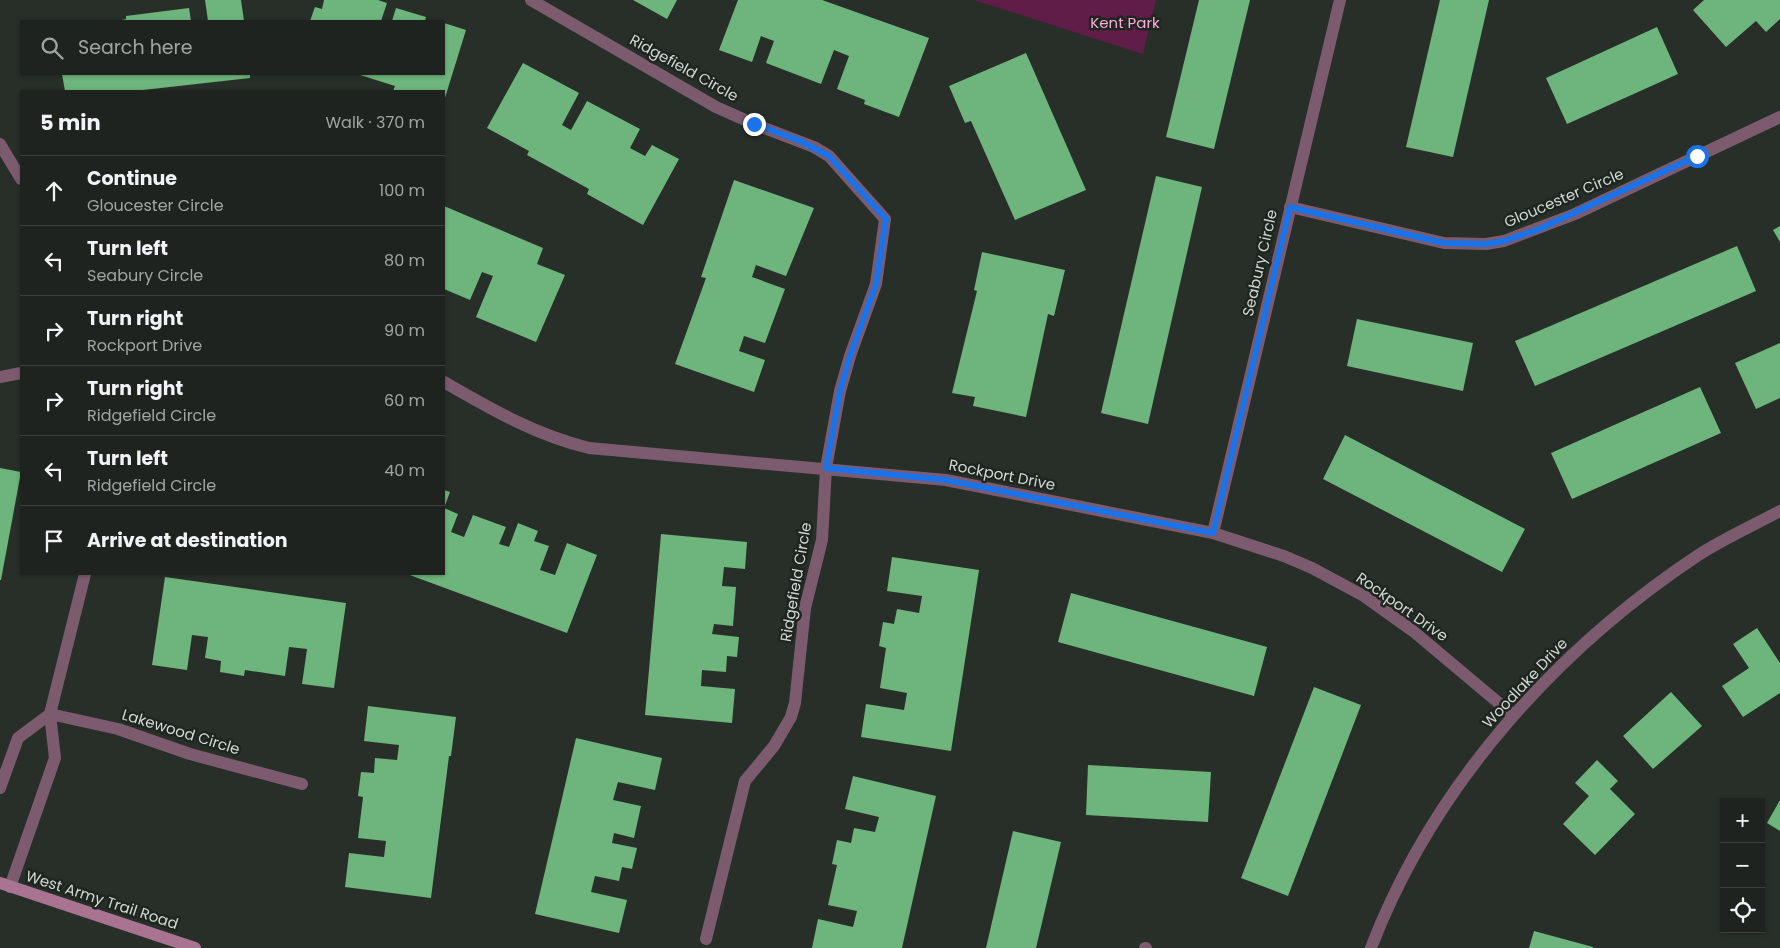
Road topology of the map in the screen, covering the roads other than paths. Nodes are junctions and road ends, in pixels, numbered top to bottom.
1 (531, 0) edge
2 (1340, 0) edge
3 (1780, 117) edge
4 (0, 144) edge
5 (20, 177) edge
6 (1290, 207) junction
7 (20, 373) edge
8 (0, 377) edge
9 (445, 383) edge
10 (826, 468) junction
11 (1780, 511) edge
12 (1213, 533) junction
13 (85, 575) edge
14 (50, 714) junction
15 (1513, 715) junction
16 (302, 784) dead end
17 (0, 788) edge
18 (5, 885) edge
19 (706, 939) dead end
20 (195, 948) edge
21 (1371, 948) edge

1 - 10 street, Ridgefield Circle
2 - 6 street, Seabury Circle
3 - 6 street, Gloucester Circle
4 - 5 street
6 - 12 street, Seabury Circle
7 - 8 street
9 - 10 street, Rockport Drive
10 - 12 street, Rockport Drive
10 - 19 street, Ridgefield Circle
11 - 15 street, Woodlake Drive
12 - 15 street, Rockport Drive
13 - 14 street
14 - 16 street, Lakewood Circle
14 - 17 street
14 - 18 street
15 - 21 street, Woodlake Drive
18 - 20 main road, West Army Trail Road

